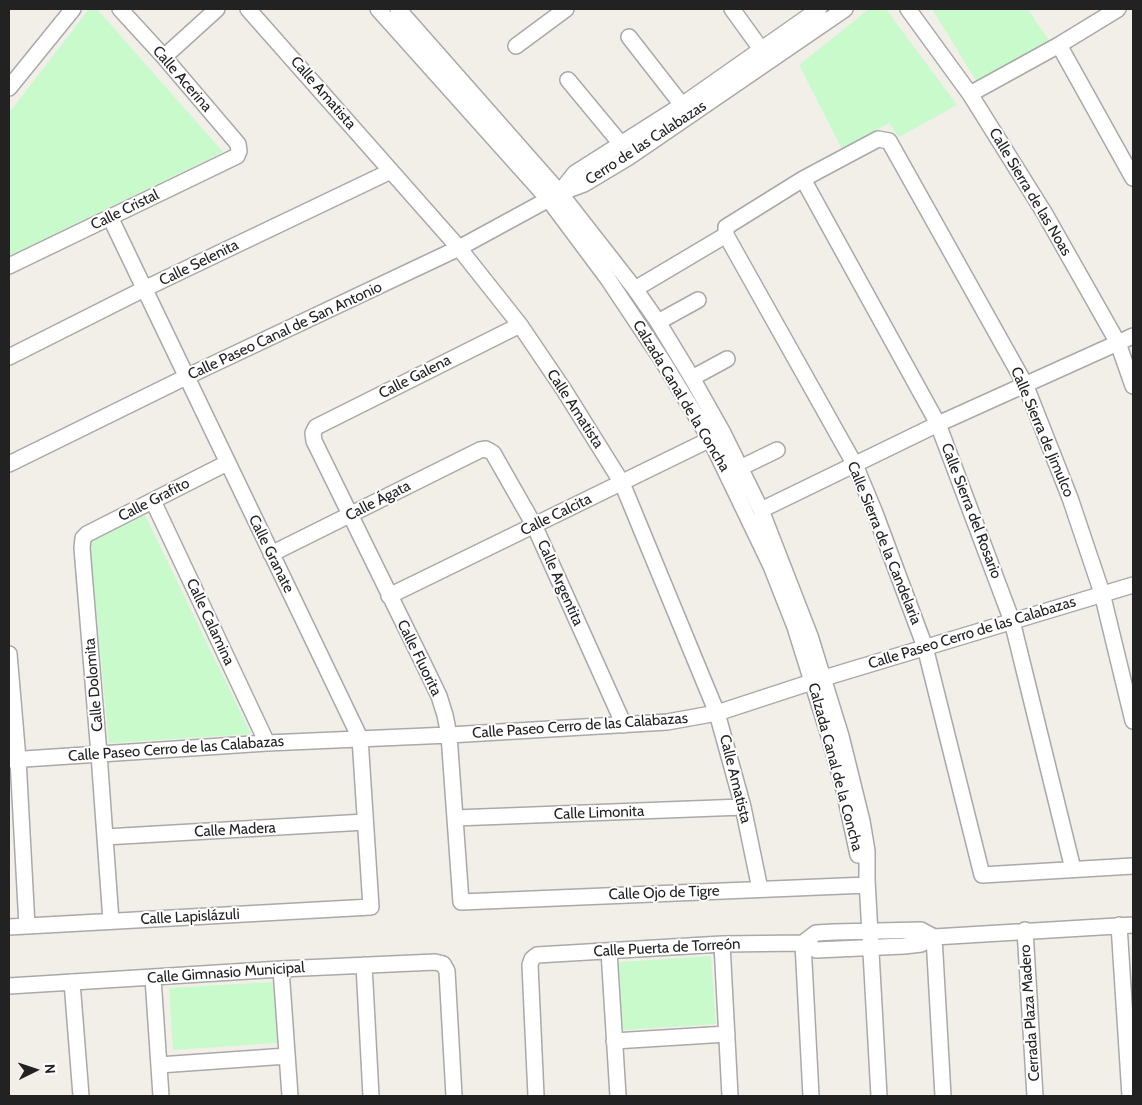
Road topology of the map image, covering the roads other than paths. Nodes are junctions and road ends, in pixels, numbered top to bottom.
1 (73, 9) edge
2 (120, 9) edge
3 (217, 9) edge
4 (248, 9) edge
5 (378, 9) edge
6 (398, 9) edge
7 (566, 9) edge
8 (732, 9) edge
9 (819, 9) edge
10 (845, 9) edge
11 (908, 9) edge
12 (1118, 9) edge
13 (629, 37) dead end
14 (1059, 45) junction
15 (516, 46) dead end
16 (766, 55) junction
17 (164, 57) junction
18 (568, 80) dead end
19 (9, 88) edge
20 (970, 94) junction
21 (682, 104) junction
22 (621, 144) junction
23 (239, 151) joint
24 (391, 171) junction
25 (1133, 178) edge
26 (803, 179) junction
27 (554, 196) junction
28 (110, 217) junction
29 (726, 235) junction
30 (459, 248) junction
31 (9, 266) edge
32 (144, 289) junction
33 (635, 289) junction
34 (698, 300) dead end
35 (658, 322) junction
36 (520, 325) junction
37 (1133, 336) edge
38 (1118, 343) junction
39 (9, 357) edge
40 (726, 359) dead end
41 (186, 377) junction
42 (692, 378) junction
43 (1025, 384) junction
44 (1133, 386) edge
45 (938, 424) junction
46 (313, 433) joint
47 (716, 436) junction
48 (486, 449) joint
49 (777, 450) dead end
50 (227, 463) junction
51 (9, 464) edge
52 (855, 465) junction
53 (740, 468) junction
54 (622, 483) junction
55 (153, 501) junction
56 (761, 510) junction
57 (350, 515) junction
58 (534, 525) junction
59 (83, 538) joint
60 (271, 554) junction
61 (1133, 585) edge
62 (1102, 593) junction
63 (389, 596) junction
64 (1012, 621) junction
65 (925, 647) junction
66 (9, 654) edge
67 (818, 680) junction
68 (717, 713) junction
69 (1133, 721) edge
70 (624, 725) junction
71 (448, 735) junction
72 (360, 738) junction
73 (267, 743) junction
74 (100, 754) junction
75 (14, 759) edge
76 (743, 807) junction
77 (455, 818) junction
78 (365, 822) junction
79 (105, 837) junction
80 (1133, 866) edge
81 (1073, 869) junction
82 (867, 883) junction
83 (760, 889) junction
84 (461, 902) joint
85 (371, 907) joint
86 (111, 921) junction
87 (1126, 925) edge
88 (27, 926) junction
89 (9, 927) edge
90 (1025, 930) junction
91 (870, 931) junction
92 (934, 937) junction
93 (803, 943) junction
94 (722, 944) junction
95 (871, 948) junction
96 (609, 951) junction
97 (364, 965) junction
98 (281, 969) junction
99 (153, 978) junction
100 (72, 982) junction
101 (9, 986) edge
102 (727, 1034) junction
103 (614, 1041) junction
104 (287, 1056) junction
105 (159, 1065) junction
106 (81, 1096) edge
107 (161, 1096) edge
108 (290, 1096) edge
109 (371, 1096) edge
110 (454, 1096) edge
111 (536, 1096) edge
112 (618, 1096) edge
113 (730, 1096) edge
114 (811, 1096) edge
115 (879, 1096) edge
116 (943, 1096) edge
117 (1035, 1096) edge
118 (1130, 1096) edge

1 - 19 street
2 - 17 street, Calle Acerina
3 - 17 street
4 - 24 street, Calle Amatista
5 - 27 street, Calzada Canal de la Concha
6 - 27 street, Calzada Canal de la Concha
7 - 15 street
8 - 16 street
9 - 16 street, Cerro de las Calabazas
10 - 16 street, Cerro de las Calabazas
11 - 20 street, Calle Sierra de las Noas
12 - 14 street
13 - 21 street
14 - 20 street
14 - 25 street
16 - 21 street, Cerro de las Calabazas
16 - 27 street, Cerro de las Calabazas
17 - 23 street, Calle Acerina
18 - 22 street
20 - 38 street, Calle Sierra de las Noas
21 - 22 street, Cerro de las Calabazas
22 - 27 street, Cerro de las Calabazas
23 - 28 street, Calle Cristal
24 - 30 street, Calle Amatista
24 - 32 street, Calle Selenita
26 - 29 street
26 - 43 street, Calle Sierra de Jimulco
26 - 45 street, Calle Sierra del Rosario
27 - 30 street, Calle Paseo Canal de San Antonio
27 - 33 street, Calzada Canal de la Concha
27 - 47 street, Calzada Canal de la Concha
28 - 31 street, Calle Cristal
28 - 32 street, Calle Granate
29 - 33 street
29 - 52 street, Calle Sierra de la Candelaria
30 - 36 street, Calle Amatista
30 - 41 street, Calle Paseo Canal de San Antonio
32 - 39 street, Calle Selenita
32 - 41 street, Calle Granate
33 - 35 street, Calzada Canal de la Concha
34 - 35 street
35 - 42 street, Calzada Canal de la Concha
36 - 46 street, Calle Galena
36 - 54 street, Calle Amatista
37 - 38 street
38 - 43 street
38 - 44 street, Calle Sierra de las Noas
40 - 42 street
41 - 50 street, Calle Granate
41 - 51 street, Calle Paseo Canal de San Antonio
42 - 47 street, Calzada Canal de la Concha
43 - 45 street
43 - 62 street, Calle Sierra de Jimulco
45 - 52 street
45 - 64 street, Calle Sierra del Rosario
46 - 57 street, Calle Fluorita
47 - 53 street, Calzada Canal de la Concha
47 - 54 street, Calle Calcita
47 - 67 street, Calzada Canal de la Concha
48 - 57 street, Calle Ágata
48 - 58 street, Calle Argentita
49 - 53 street
50 - 55 street, Calle Grafito
50 - 60 street, Calle Granate
52 - 56 street
52 - 65 street, Calle Sierra de la Candelaria
53 - 56 street, Calzada Canal de la Concha
54 - 58 street, Calle Calcita
54 - 68 street, Calle Amatista
55 - 59 street, Calle Grafito
55 - 73 street, Calle Calamina
56 - 67 street, Calzada Canal de la Concha
57 - 60 street, Calle Ágata
57 - 63 street, Calle Fluorita
58 - 63 street, Calle Calcita
58 - 70 street, Calle Argentita
59 - 74 street, Calle Dolomita
60 - 72 street, Calle Granate
61 - 62 street, Calle Paseo Cerro de las Calabazas
62 - 64 street, Calle Paseo Cerro de las Calabazas
62 - 69 street, Calle Sierra de Jimulco
63 - 71 street, Calle Fluorita
64 - 65 street, Calle Paseo Cerro de las Calabazas
64 - 81 street, Calle Sierra del Rosario
65 - 67 street, Calle Paseo Cerro de las Calabazas
65 - 81 street, Calle Sierra de la Candelaria
66 - 75 street
67 - 68 street, Calle Paseo Cerro de las Calabazas
67 - 82 street, Calzada Canal de la Concha
68 - 70 street, Calle Paseo Cerro de las Calabazas
68 - 76 street, Calle Amatista
70 - 71 street, Calle Paseo Cerro de las Calabazas
71 - 72 street, Calle Paseo Cerro de las Calabazas
71 - 77 street, Calle Fluorita
72 - 73 street, Calle Paseo Cerro de las Calabazas
72 - 78 street, Calle Granate
73 - 74 street, Calle Paseo Cerro de las Calabazas
74 - 75 street, Calle Paseo Cerro de las Calabazas
74 - 79 street, Calle Dolomita
75 - 88 street
76 - 77 street, Calle Limonita
76 - 83 street, Calle Amatista
77 - 84 street, Calle Fluorita
78 - 79 street, Calle Madera
78 - 85 street, Calle Granate
79 - 86 street, Calle Dolomita
80 - 81 street
82 - 83 street, Calle Ojo de Tigre
82 - 91 street, Calzada Canal de la Concha
83 - 84 street, Calle Ojo de Tigre
85 - 86 street, Calle Lapislázuli
86 - 88 street, Calle Lapislázuli
87 - 90 street, Calle Puerta de Torreón
87 - 118 street
88 - 89 street, Calle Lapislázuli
90 - 92 street, Calle Puerta de Torreón
90 - 117 street, Cerrada Plaza Madero
91 - 92 street, Calle Puerta de Torreón
91 - 93 street, Calle Puerta de Torreón
91 - 95 street, Calzada Canal de la Concha
92 - 95 street, Calle Puerta de Torreón
92 - 116 street
93 - 94 street, Calle Puerta de Torreón
93 - 95 street, Calle Puerta de Torreón
93 - 114 street
94 - 96 street, Calle Puerta de Torreón
94 - 102 street
95 - 115 street, Calzada Canal de la Concha
96 - 103 street
96 - 111 street, Calle Puerta de Torreón
97 - 98 street, Calle Gimnasio Municipal
97 - 109 street
97 - 110 street, Calle Gimnasio Municipal
98 - 99 street, Calle Gimnasio Municipal
98 - 104 street
99 - 100 street, Calle Gimnasio Municipal
99 - 105 street
100 - 101 street, Calle Gimnasio Municipal
100 - 106 street
102 - 103 street
102 - 113 street
103 - 112 street
104 - 105 street
104 - 108 street
105 - 107 street

